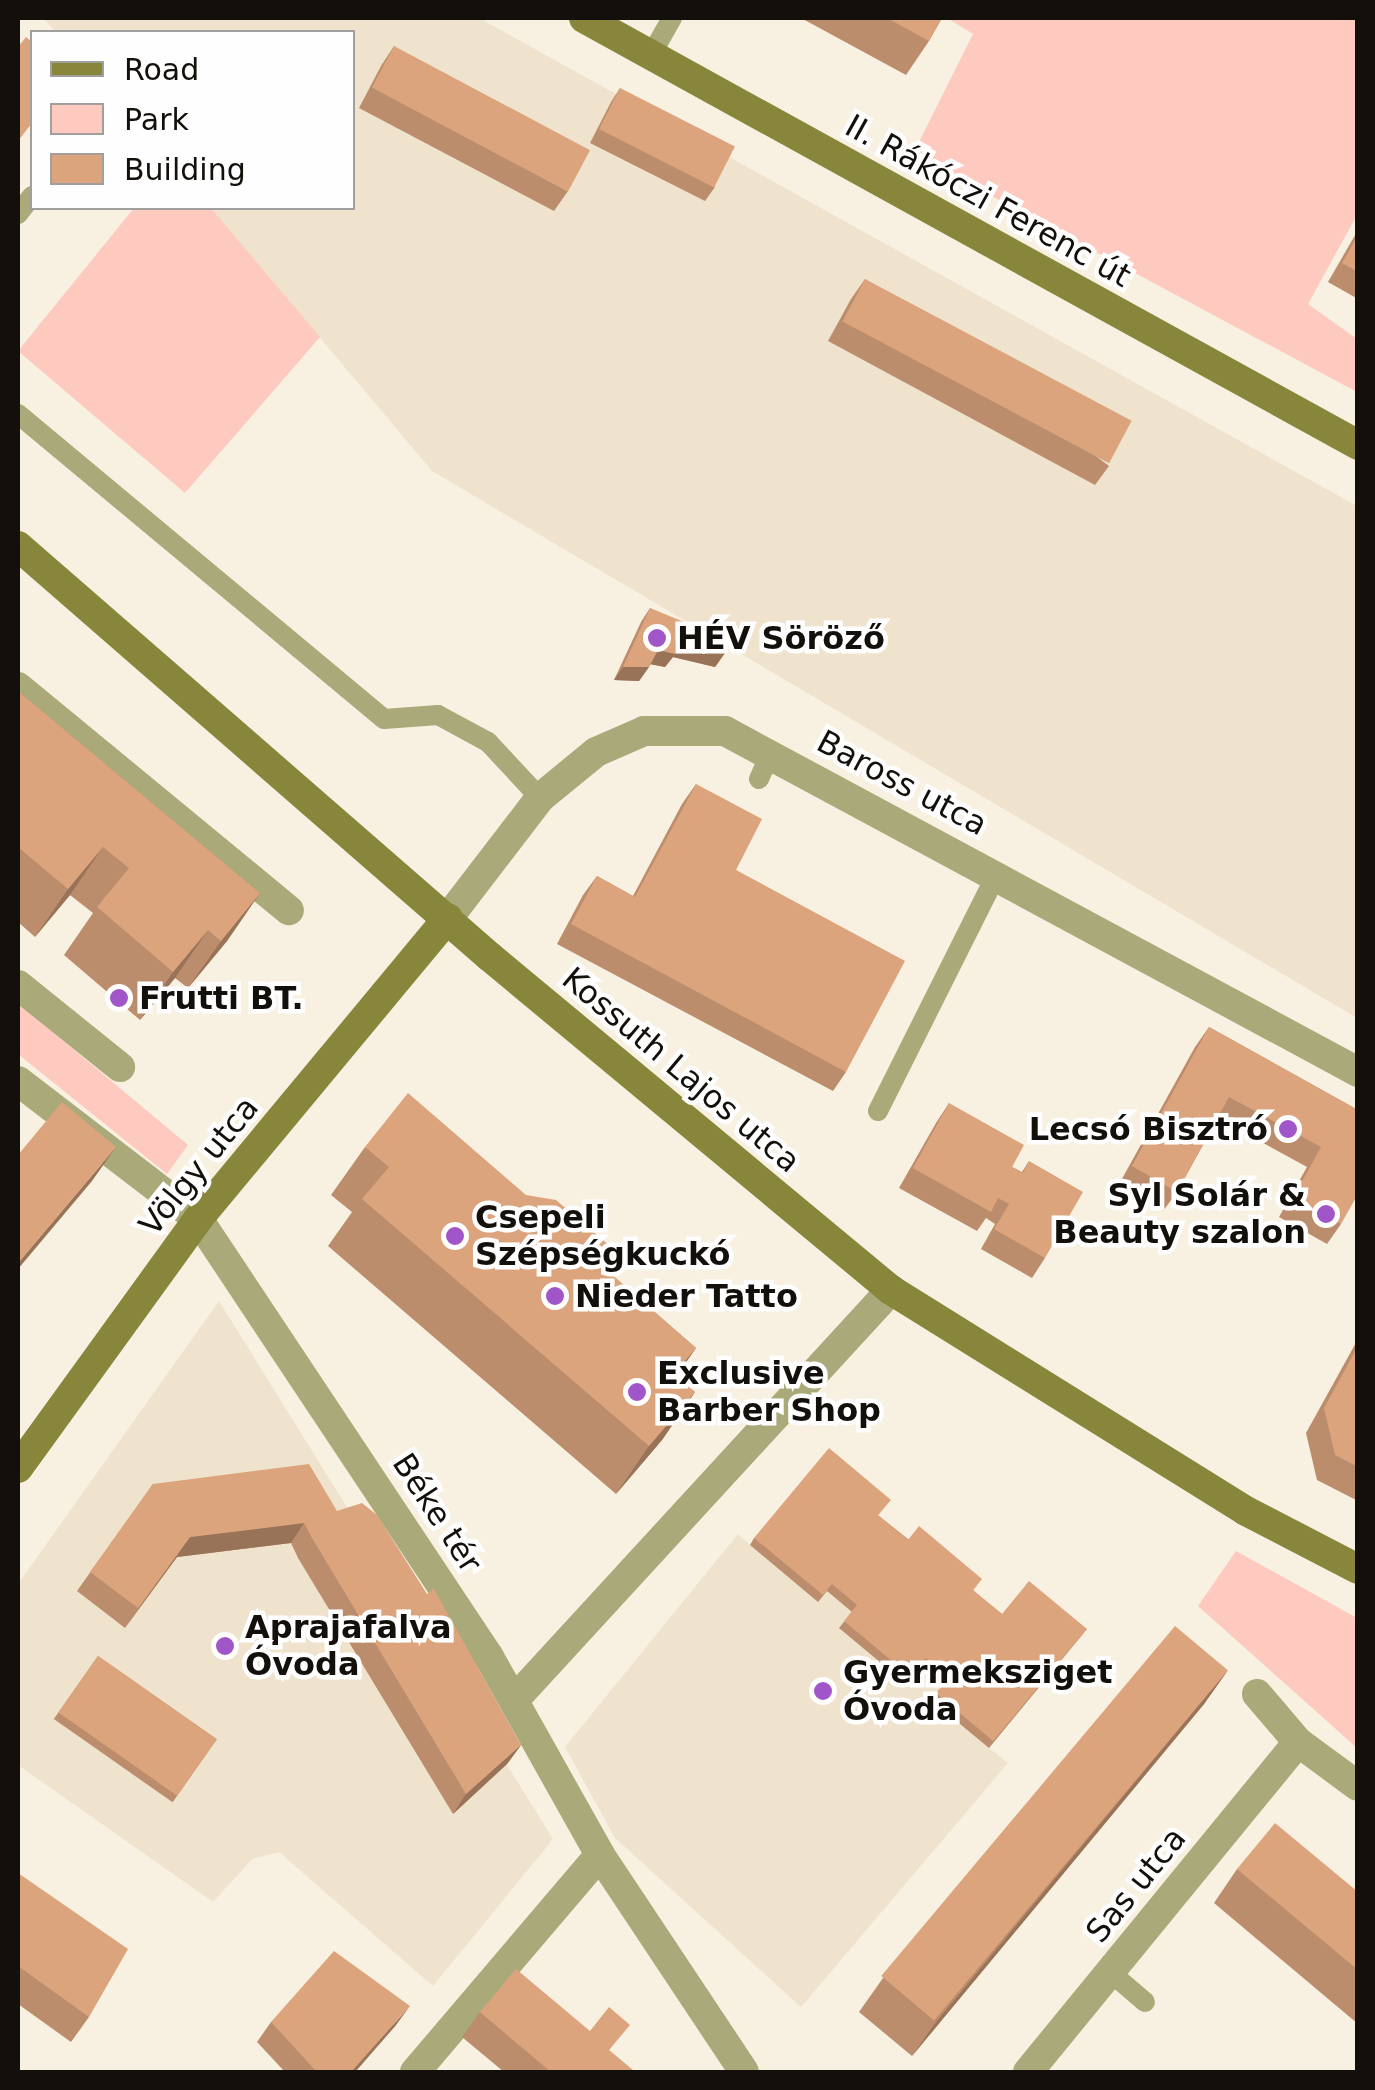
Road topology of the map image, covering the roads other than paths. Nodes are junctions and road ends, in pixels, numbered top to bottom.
1 (584, 18) edge
2 (672, 18) edge
3 (651, 55) junction
4 (18, 414) edge
5 (1358, 445) edge
6 (18, 546) edge
7 (18, 687) edge
8 (540, 798) junction
9 (997, 873) junction
10 (289, 910) dead end
11 (448, 918) junction
12 (18, 985) edge
13 (120, 1067) dead end
14 (1358, 1072) edge
15 (18, 1081) edge
16 (878, 1111) dead end
17 (198, 1219) junction
18 (891, 1290) junction
19 (18, 1468) edge
20 (1358, 1569) edge
21 (1257, 1694) dead end
22 (515, 1699) junction
23 (1298, 1742) junction
24 (1358, 1786) edge
25 (600, 1855) junction
26 (1110, 1972) junction
27 (1145, 2002) dead end
28 (416, 2072) edge
29 (744, 2072) edge
30 (1028, 2072) edge

1 - 3 street, II. Rákóczi Ferenc út
2 - 3 lane
3 - 5 street, II. Rákóczi Ferenc út
4 - 8 lane
6 - 11 street, Kossuth Lajos utca
7 - 10 street
8 - 9 street, Baross utca
8 - 11 street, Baross utca
9 - 14 street, Baross utca
9 - 16 lane
11 - 17 street, Völgy utca
11 - 18 street, Kossuth Lajos utca
12 - 13 street
15 - 17 street, Béke tér
17 - 19 street, Völgy utca
17 - 22 street, Béke tér
18 - 20 street, Kossuth Lajos utca
18 - 22 street
21 - 23 street
22 - 25 street, Béke tér
23 - 24 street
23 - 26 street, Sas utca
25 - 28 street
25 - 29 street, Béke tér
26 - 27 lane
26 - 30 street, Sas utca

